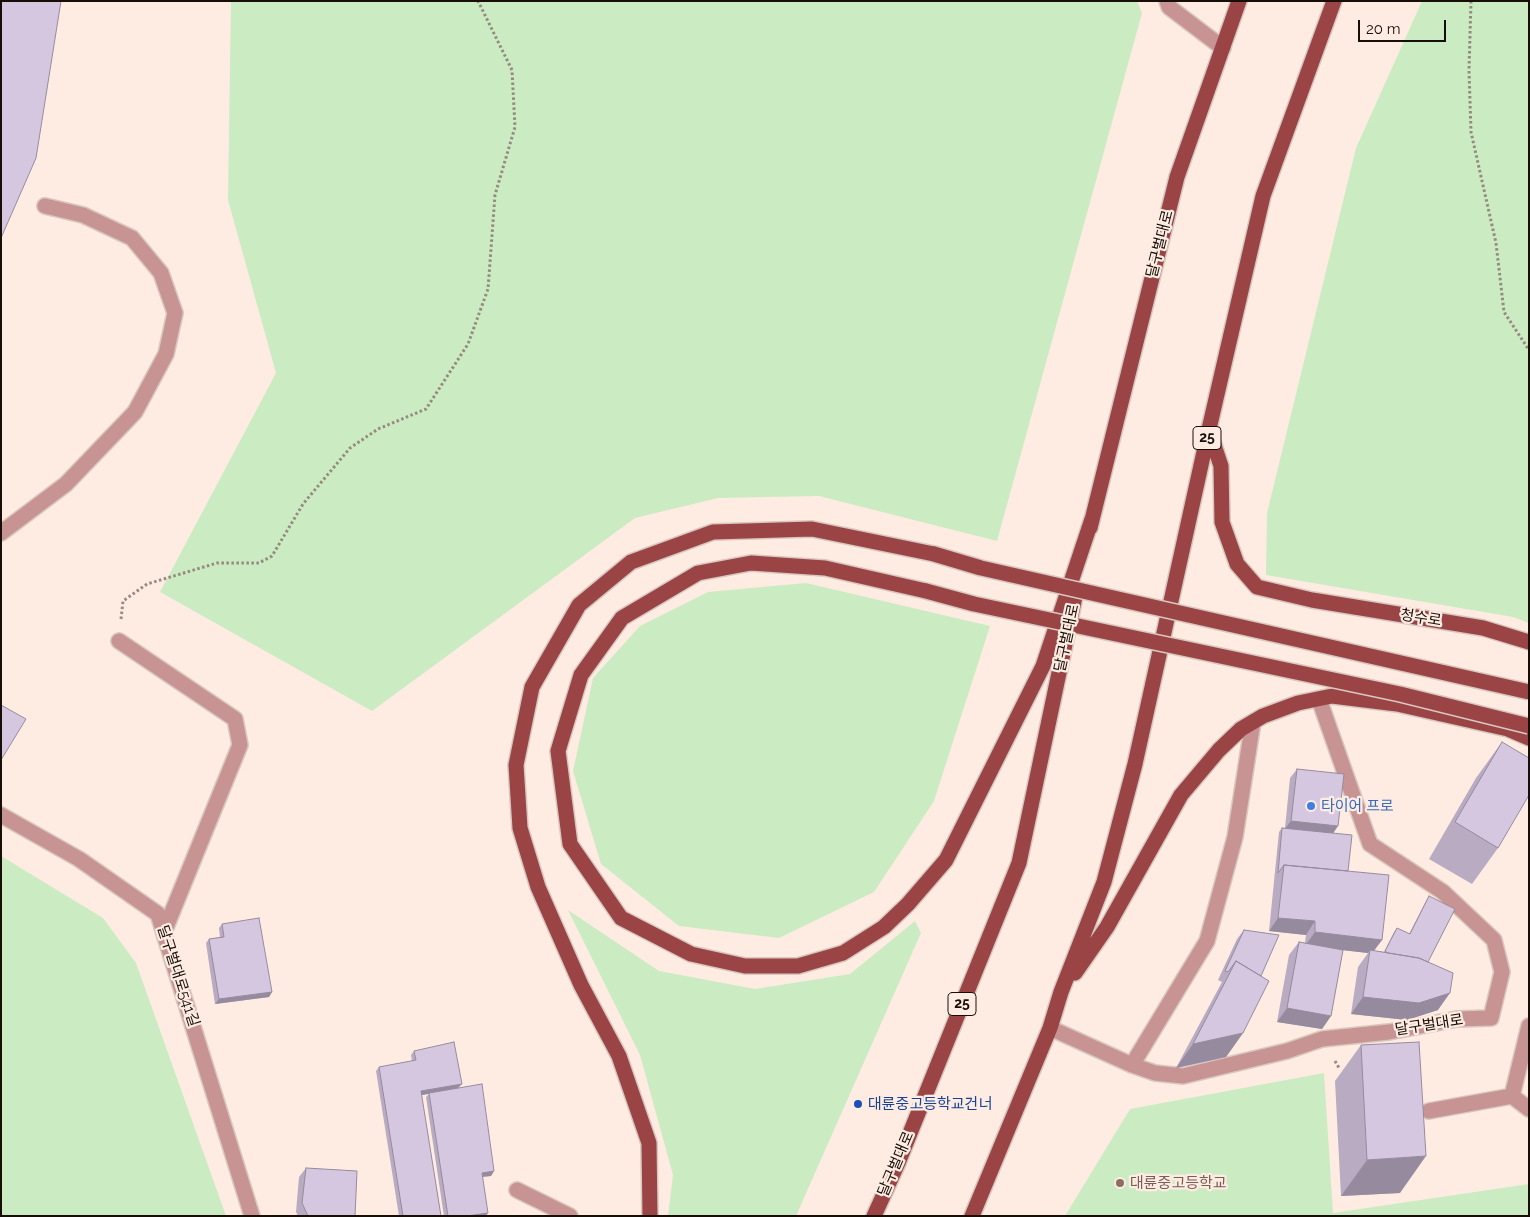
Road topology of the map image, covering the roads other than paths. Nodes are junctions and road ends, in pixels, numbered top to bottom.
1 (1167, 1) edge
2 (1239, 1) edge
3 (1334, 1) edge
4 (1223, 48) junction
5 (45, 206) dead end
6 (1209, 429) junction
7 (1092, 519) junction
8 (1, 533) edge
9 (119, 641) road end
10 (1529, 642) edge
11 (1529, 692) edge
12 (1320, 699) junction
13 (1253, 722) junction
14 (1529, 726) edge
15 (1529, 738) edge
16 (1, 815) edge
17 (164, 932) junction
18 (1061, 992) junction
19 (1529, 1026) edge
20 (1050, 1028) junction
21 (1132, 1066) junction
22 (1512, 1096) junction
23 (1529, 1109) edge
24 (1429, 1111) dead end
25 (517, 1190) dead end
26 (252, 1216) edge
27 (570, 1216) edge
28 (650, 1216) edge
29 (874, 1216) edge
30 (972, 1216) edge

1 - 4 street
2 - 4 main road, 달구벌대로 / 25
3 - 6 main road, 25
4 - 7 main road, 달구벌대로 / 25
5 - 8 street
6 - 10 main road, 청수로
6 - 18 main road, 25
7 - 14 main road, bridge
7 - 29 main road, 달구벌대로 / 25
9 - 17 street
11 - 28 main road, bridge
12 - 13 main road
12 - 15 main road
12 - 21 street, 달구벌대로
13 - 18 main road
13 - 21 street
16 - 17 street, 달구벌대로541길
17 - 26 street, 달구벌대로541길
18 - 20 main road, 25
19 - 22 street
20 - 21 street, 달구벌대로
20 - 30 main road, 25
22 - 23 street
22 - 24 street
25 - 27 street

